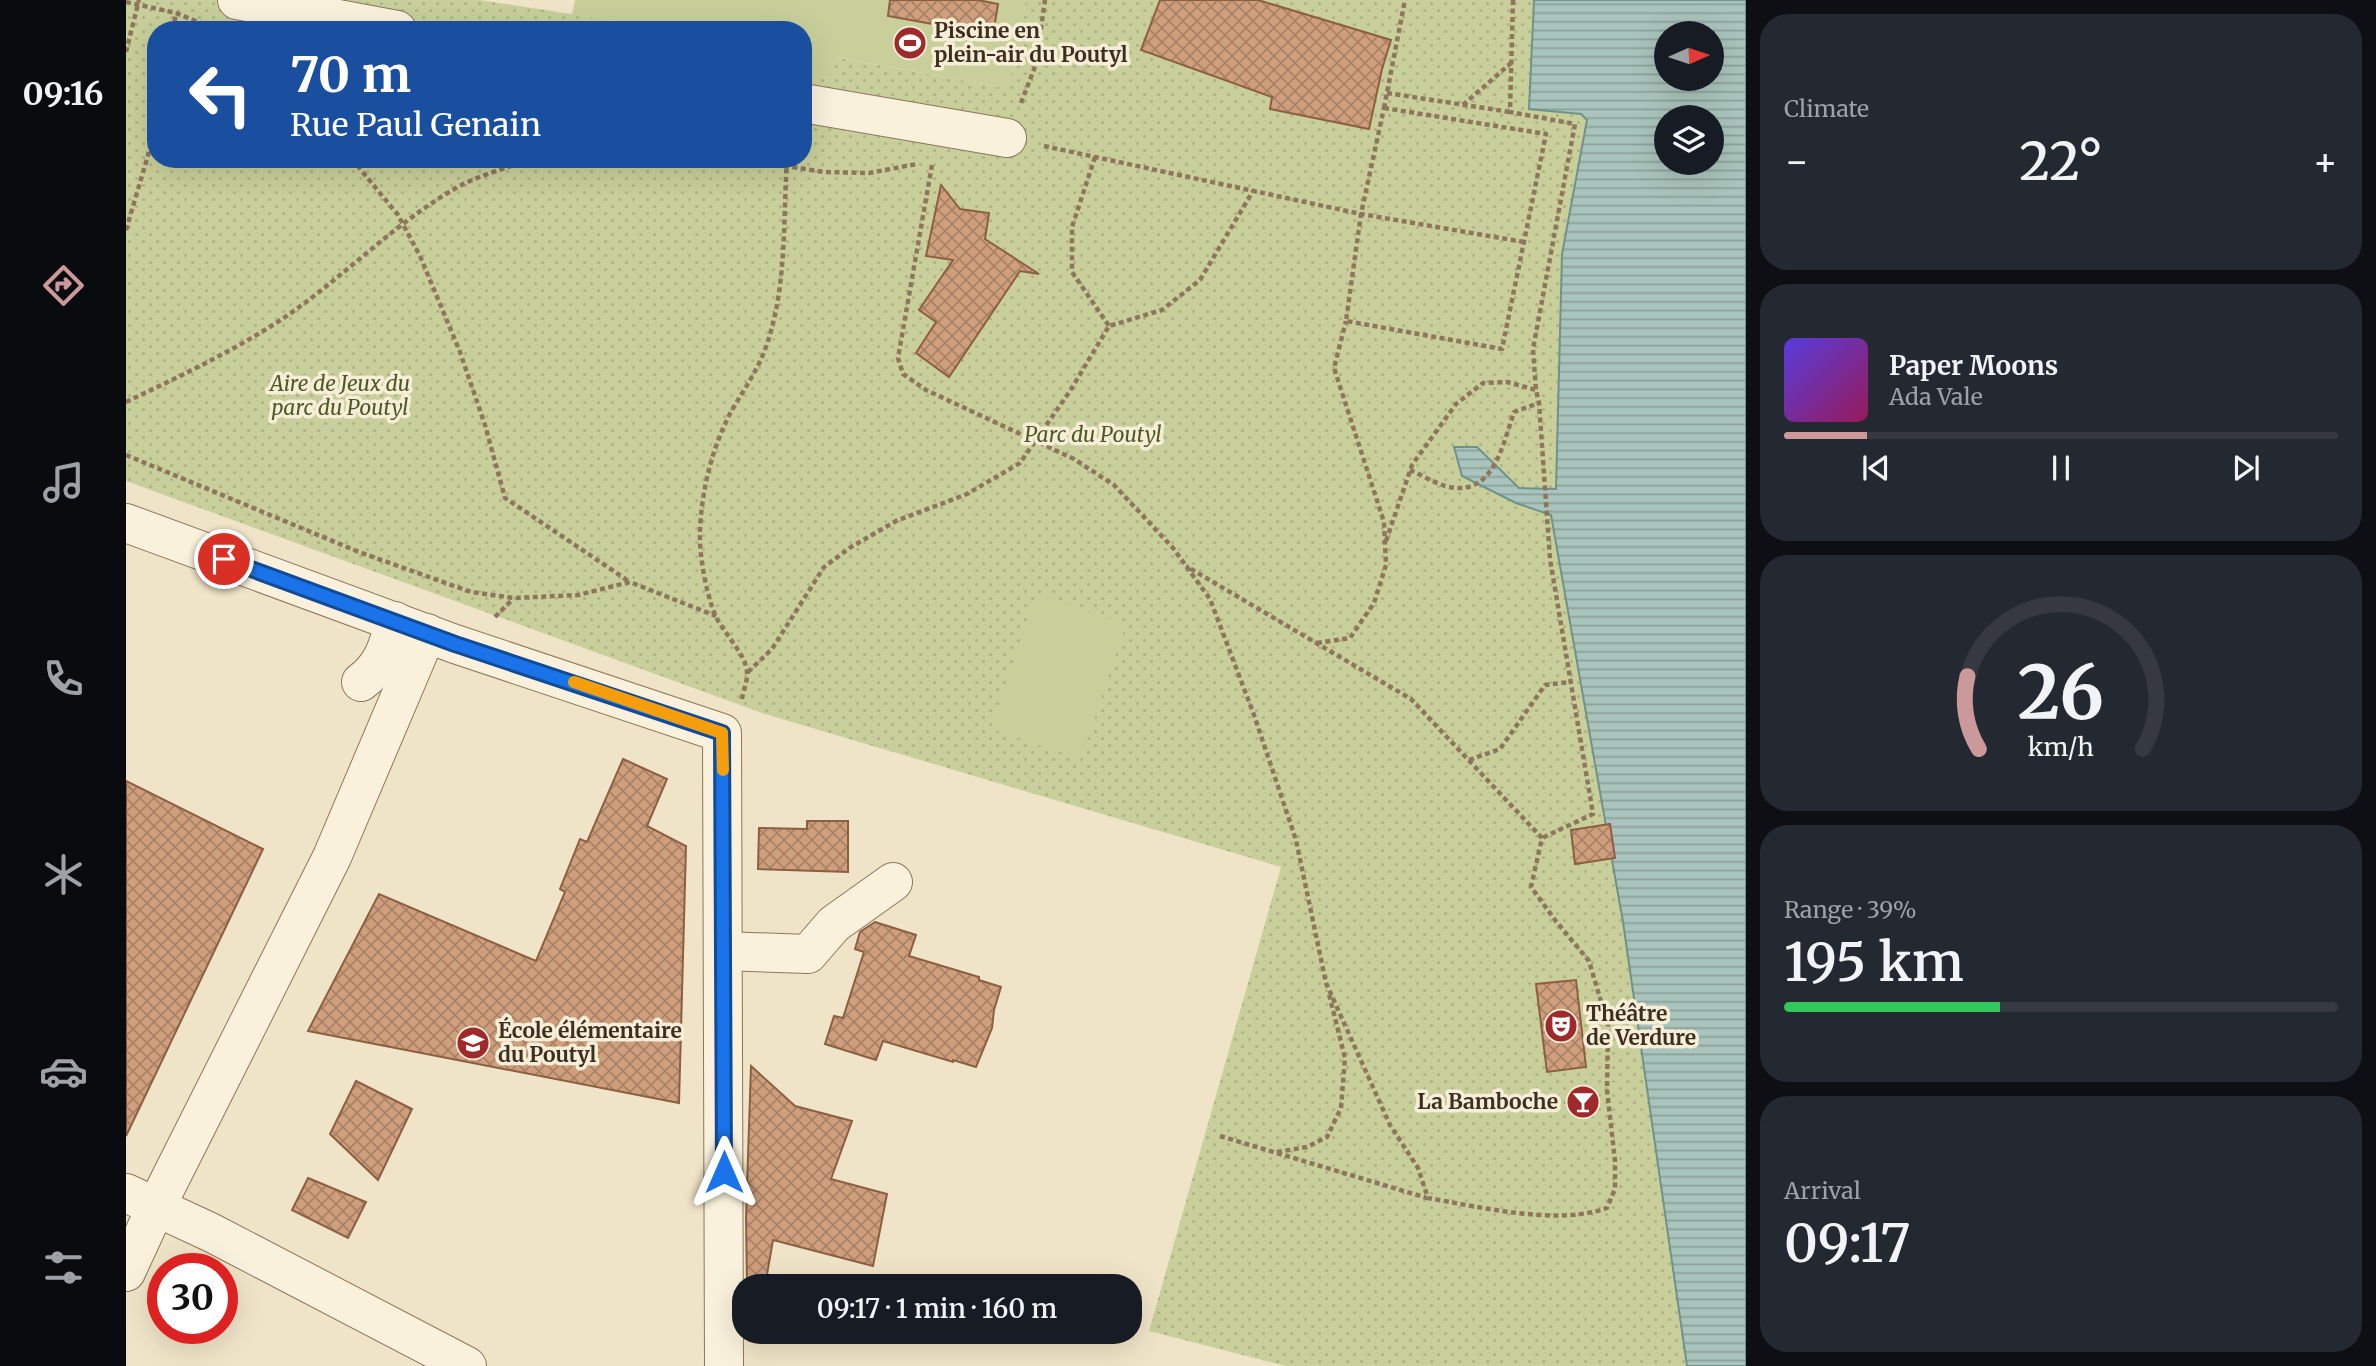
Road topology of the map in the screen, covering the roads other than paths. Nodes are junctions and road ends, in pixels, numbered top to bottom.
1 (237, 0) edge
2 (349, 21) edge
3 (812, 105) edge
4 (1007, 138) road end
5 (126, 523) edge
6 (411, 627) junction
7 (361, 682) dead end
8 (893, 882) dead end
9 (723, 951) junction
10 (141, 1200) edge
11 (126, 1272) edge
12 (467, 1366) edge
13 (724, 1366) edge

1 - 2 street
3 - 4 street
5 - 6 street
6 - 7 street
6 - 9 street
6 - 10 street
8 - 9 street
9 - 13 street
10 - 11 street
10 - 12 street

